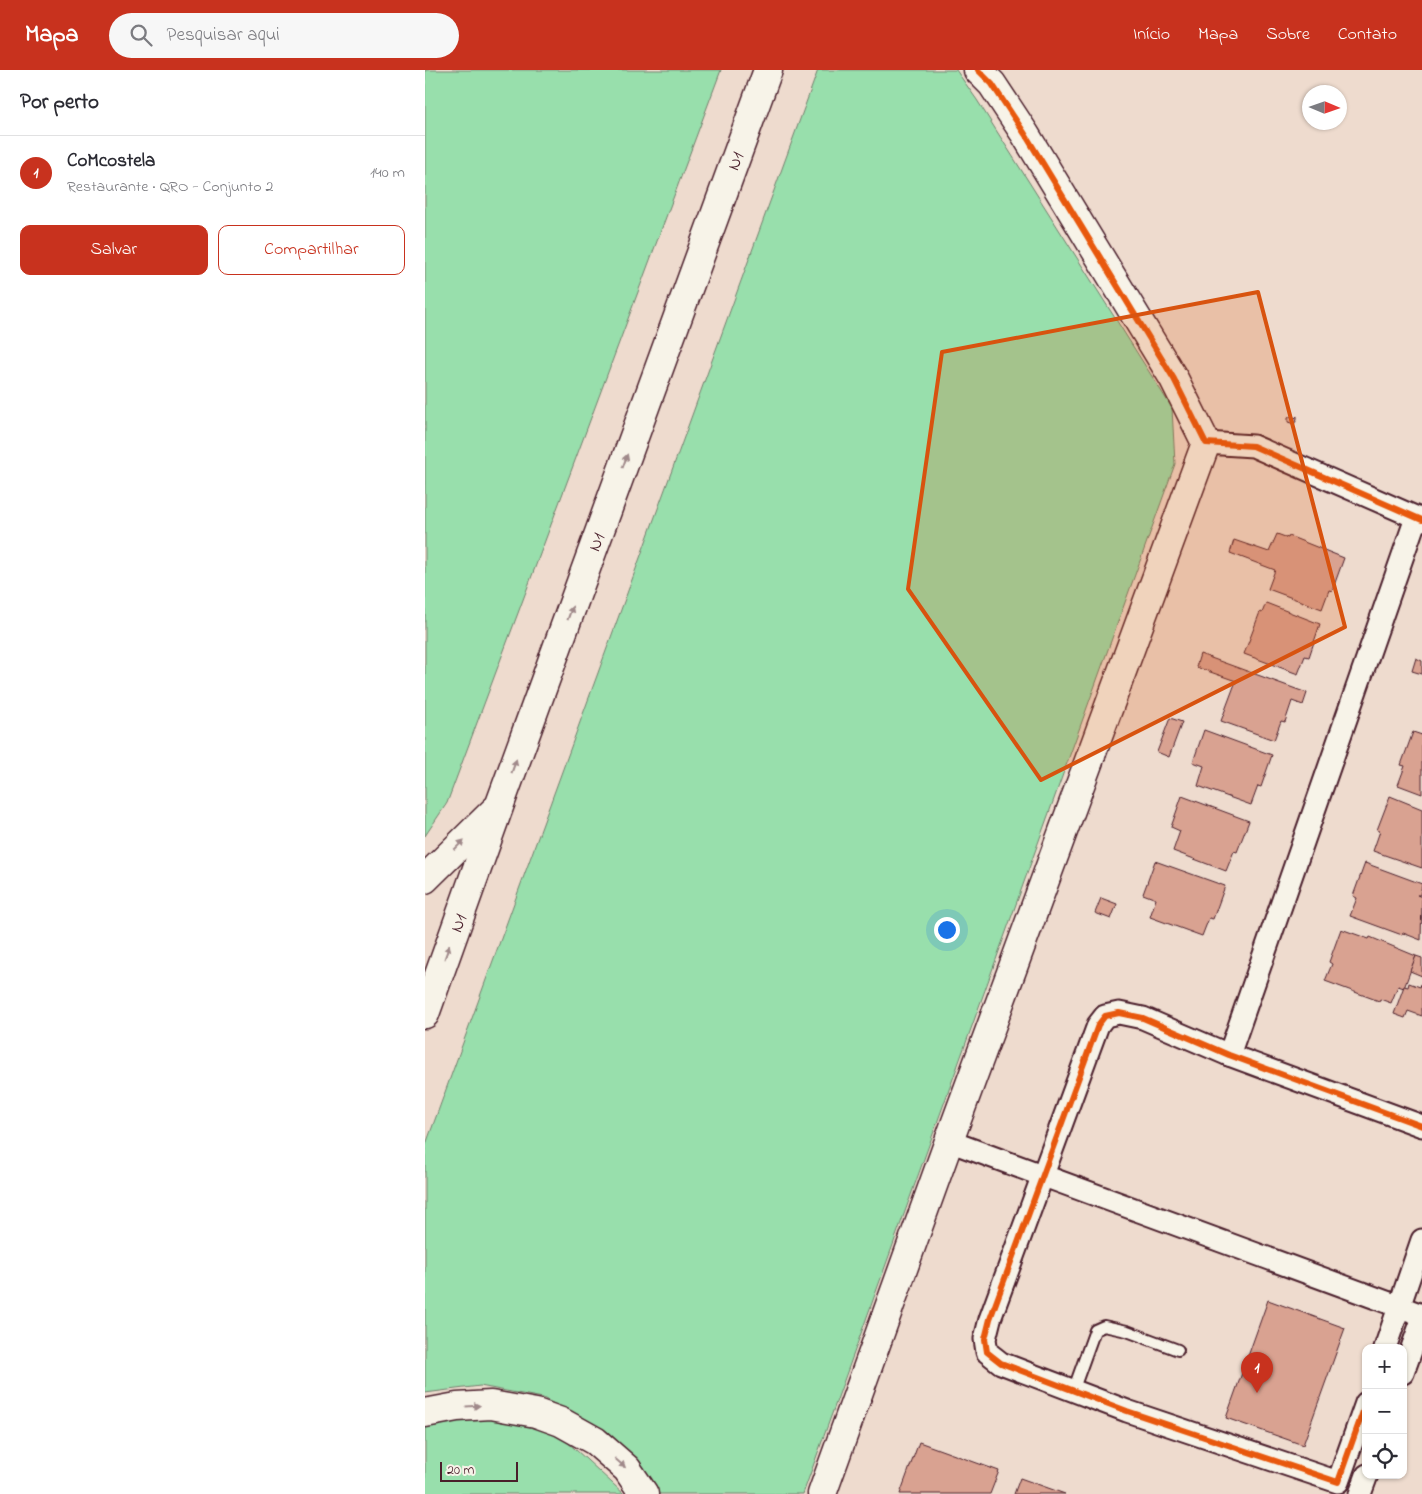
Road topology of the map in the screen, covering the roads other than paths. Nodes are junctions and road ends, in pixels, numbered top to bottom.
1 (768, 70) edge
2 (978, 70) edge
3 (1206, 443) junction
4 (1419, 519) edge
5 (500, 804) junction
6 (425, 879) edge
7 (425, 1014) edge
8 (1229, 1055) junction
9 (1422, 1126) edge
10 (949, 1141) junction
11 (1043, 1175) junction
12 (1422, 1240) edge
13 (1399, 1306) junction
14 (1422, 1315) edge
15 (1422, 1320) edge
16 (1386, 1344) edge
17 (1178, 1350) dead end
18 (1407, 1362) edge
19 (1073, 1391) junction
20 (425, 1413) edge
21 (1362, 1415) edge
22 (1366, 1479) edge
23 (644, 1494) edge
24 (822, 1494) edge
25 (1360, 1494) edge

5 -> 1 main road, N1
2 - 3 main road
3 - 4 street
3 - 10 main road
4 - 8 street
6 -> 5 main road
7 -> 5 main road, N1
8 - 9 street
8 - 11 street
10 - 11 street
10 - 24 main road
11 - 13 street
11 - 19 street
12 - 13 street
13 - 14 street
13 - 16 street
15 - 18 street
17 - 19 lane
19 - 21 street
20 -> 23 main road
22 - 25 street

